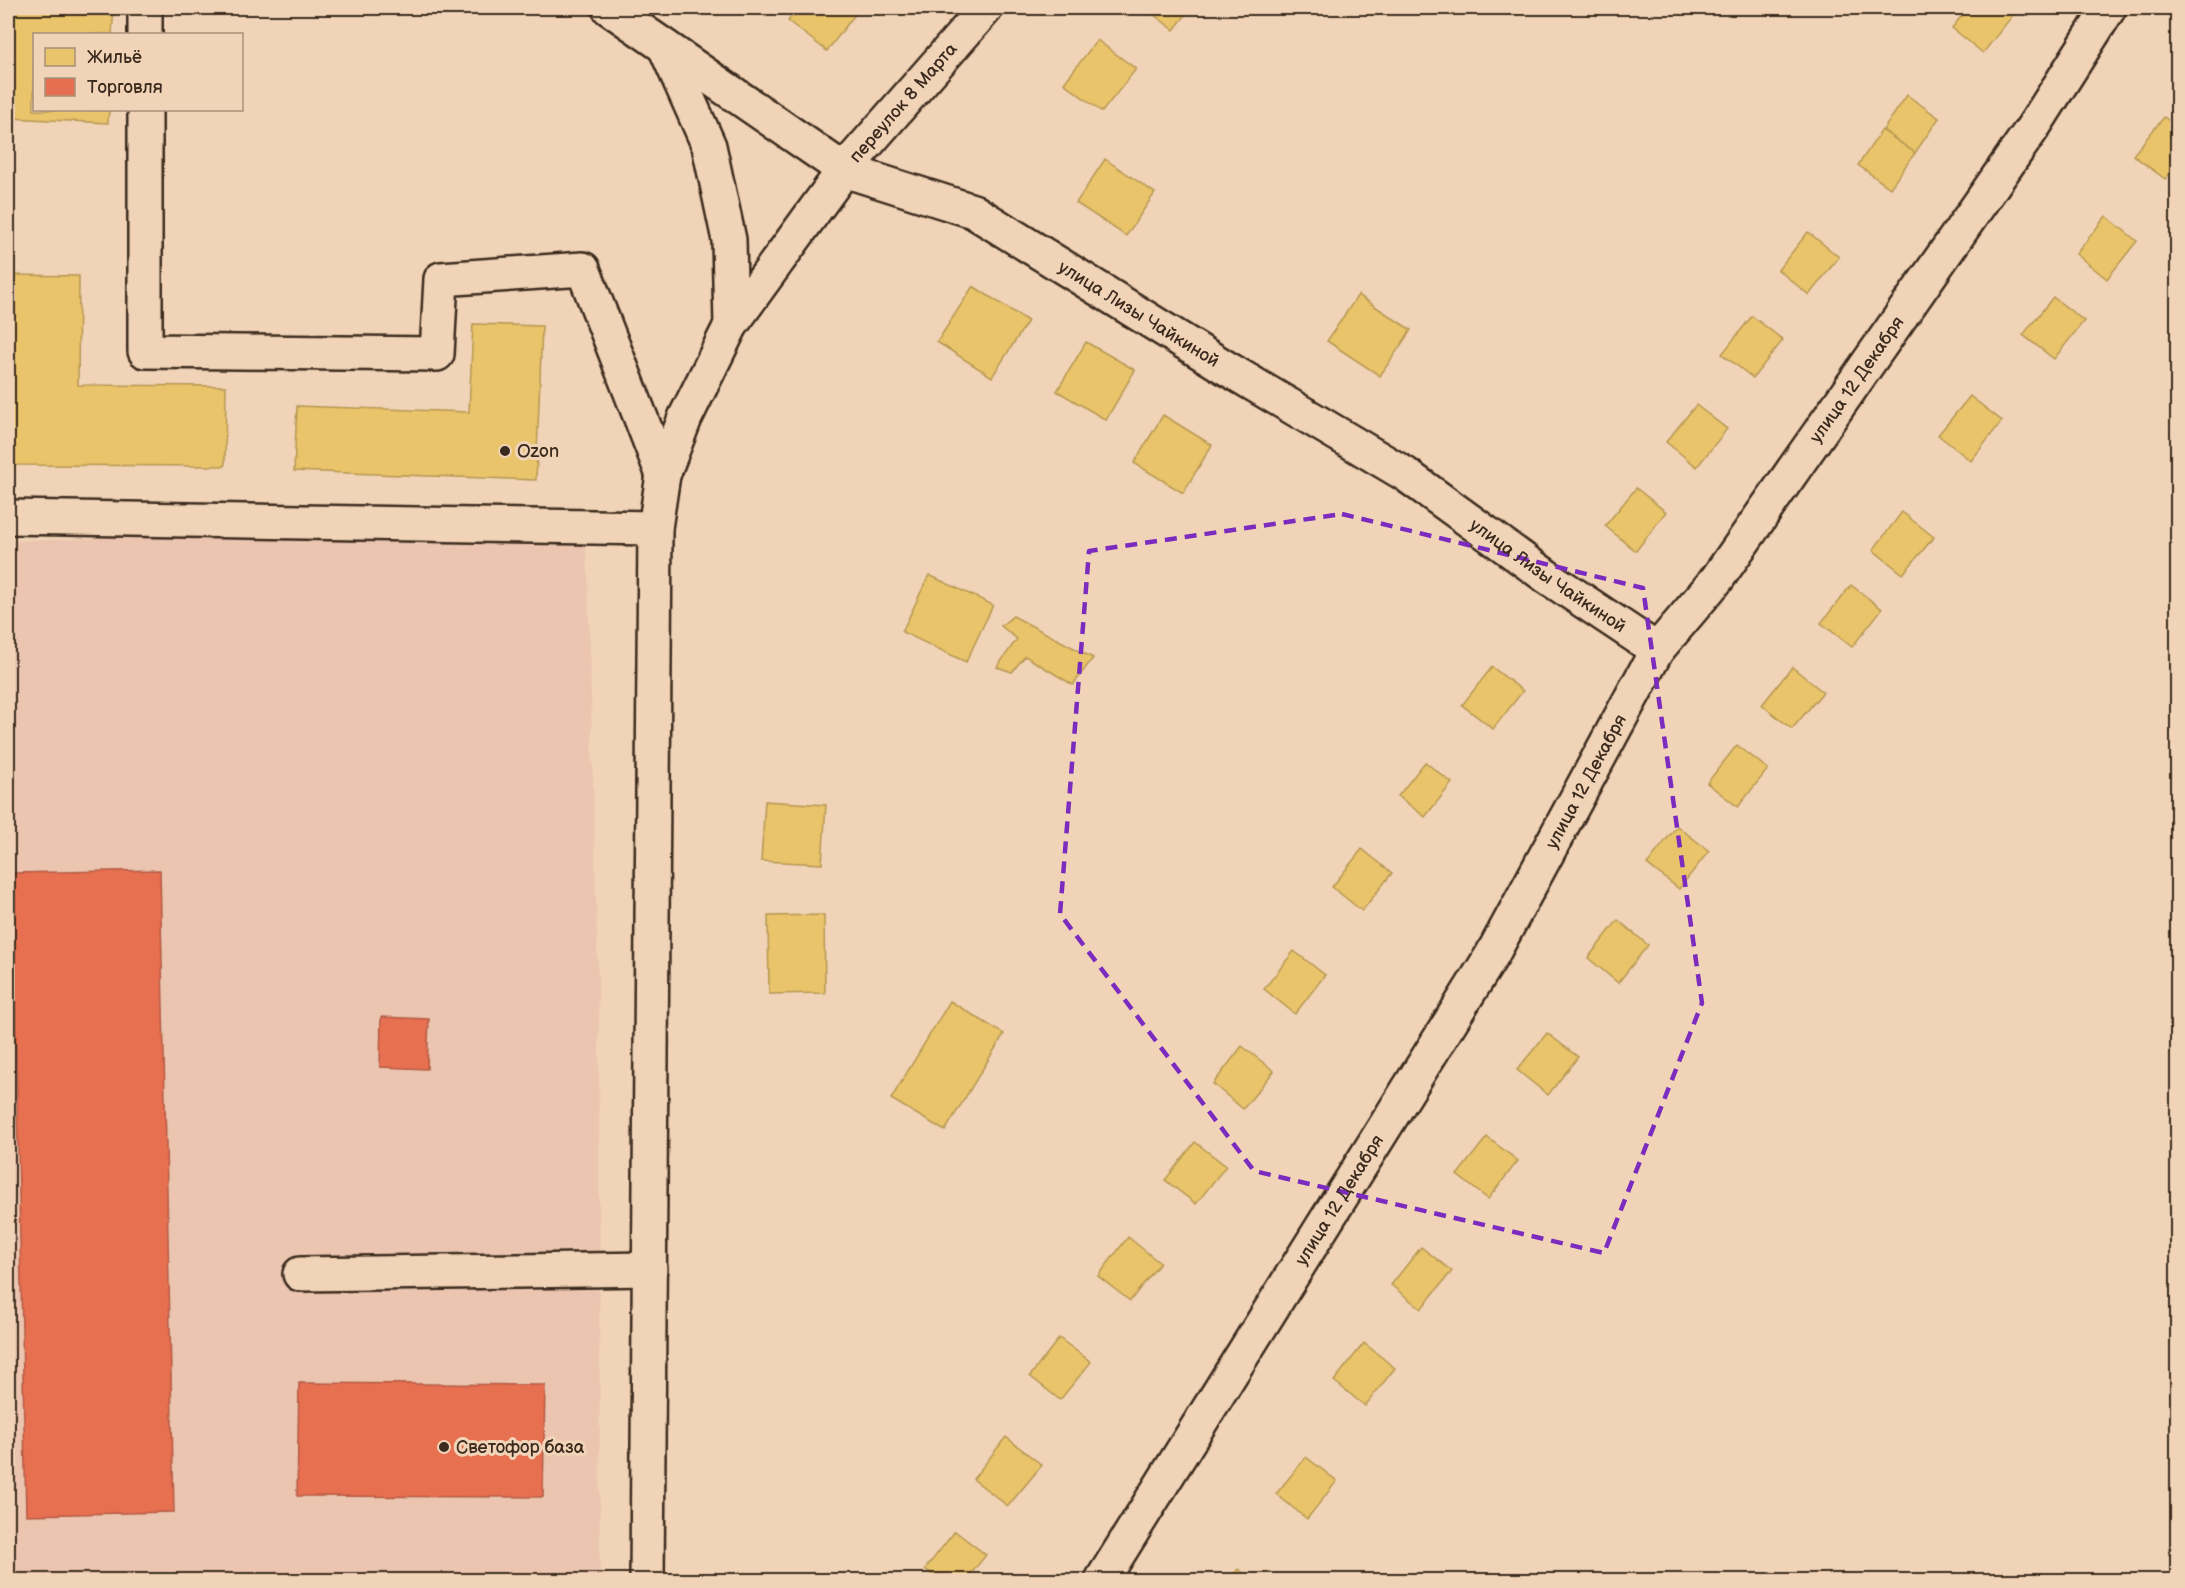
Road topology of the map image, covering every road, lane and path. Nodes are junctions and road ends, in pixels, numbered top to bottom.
1 (145, 8) edge
2 (609, 8) edge
3 (987, 8) edge
4 (2109, 8) edge
5 (145, 33) edge
6 (666, 47) junction
7 (145, 111) edge
8 (844, 170) junction
9 (731, 325) junction
10 (663, 475) junction
11 (8, 517) edge
12 (655, 528) junction
13 (1657, 650) junction
14 (650, 1269) junction
15 (300, 1274) dead end
16 (648, 1581) edge
17 (1102, 1581) edge

1 - 5 street
2 - 6 street, улица Лизы Чайкиной
3 - 8 street, переулок 8 Марта
4 - 13 street, улица 12 Декабря
6 - 8 street, улица Лизы Чайкиной
6 - 9 street
7 - 10 street
8 - 9 street, переулок 8 Марта
8 - 13 street, улица Лизы Чайкиной
9 - 10 street, переулок 8 Марта
10 - 12 street, переулок 8 Марта
11 - 12 street
12 - 14 street, переулок 8 Марта
13 - 17 street, улица 12 Декабря
14 - 15 street
14 - 16 street, переулок 8 Марта

